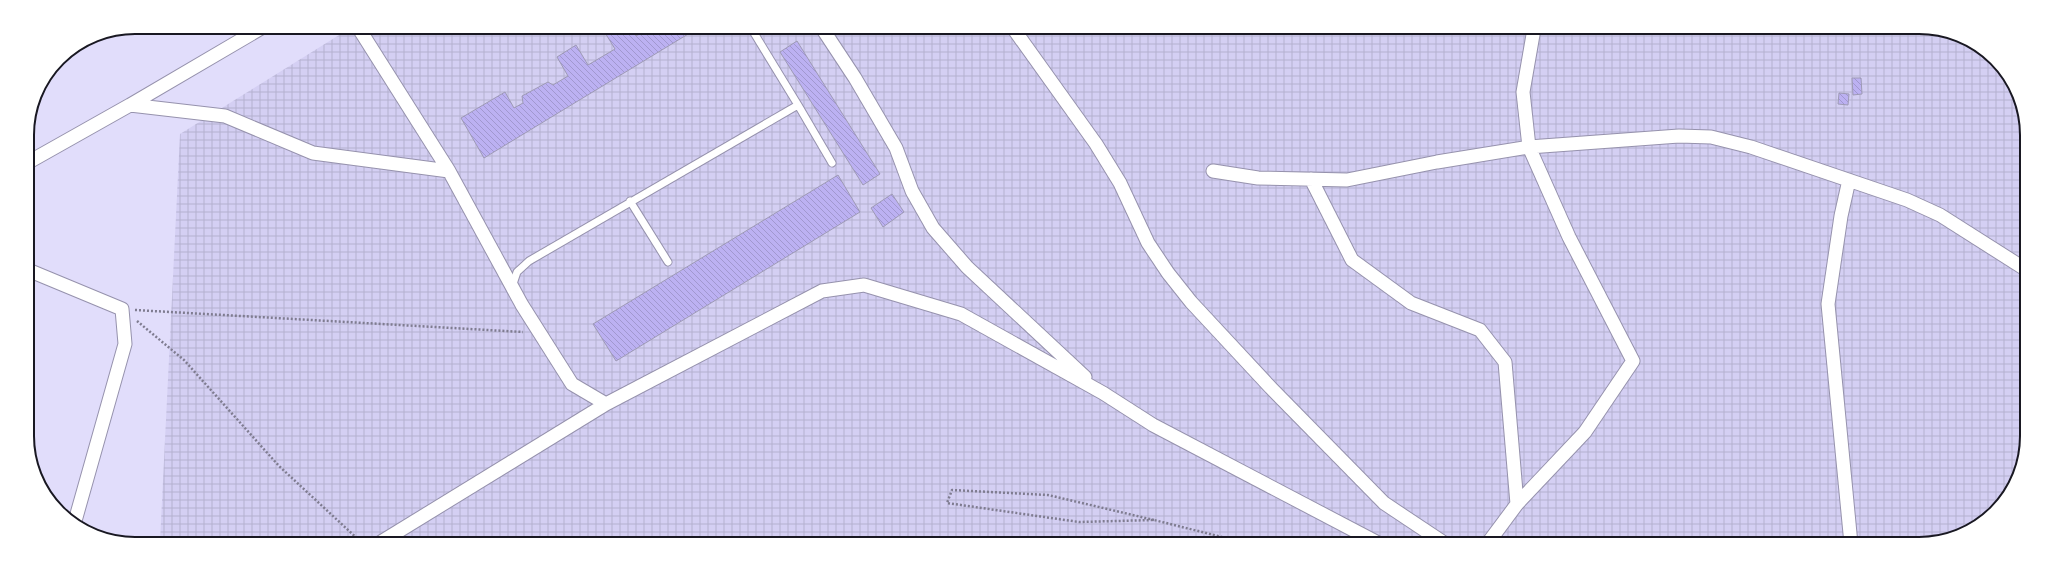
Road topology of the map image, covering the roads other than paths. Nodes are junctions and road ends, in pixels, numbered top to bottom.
1 (251, 34) edge
2 (362, 34) edge
3 (755, 34) edge
4 (826, 34) edge
5 (1017, 34) edge
6 (1533, 34) edge
7 (130, 104) junction
8 (798, 105) junction
9 (1529, 147) junction
10 (34, 159) edge
11 (832, 163) dead end
12 (449, 171) junction
13 (1213, 171) dead end
14 (1311, 179) junction
15 (1849, 180) junction
16 (630, 201) junction
17 (668, 262) dead end
18 (2020, 267) edge
19 (34, 272) edge
20 (512, 288) junction
21 (1103, 393) junction
22 (606, 404) junction
23 (1517, 504) junction
24 (76, 518) edge
25 (389, 537) edge
26 (1366, 537) edge
27 (1435, 537) edge
28 (1492, 537) edge
29 (1850, 537) edge

1 - 7 street
2 - 12 street
3 - 8 lane
4 - 21 street
5 - 27 street
6 - 9 street
7 - 10 street
7 - 12 street
8 - 11 lane
8 - 16 lane
9 - 14 street
9 - 15 street
9 - 23 street
12 - 20 street
13 - 14 street
14 - 23 street
15 - 18 street
15 - 29 street
16 - 17 lane
16 - 20 lane
19 - 24 street
20 - 22 street
21 - 22 street
21 - 26 street
22 - 25 street
23 - 28 street

